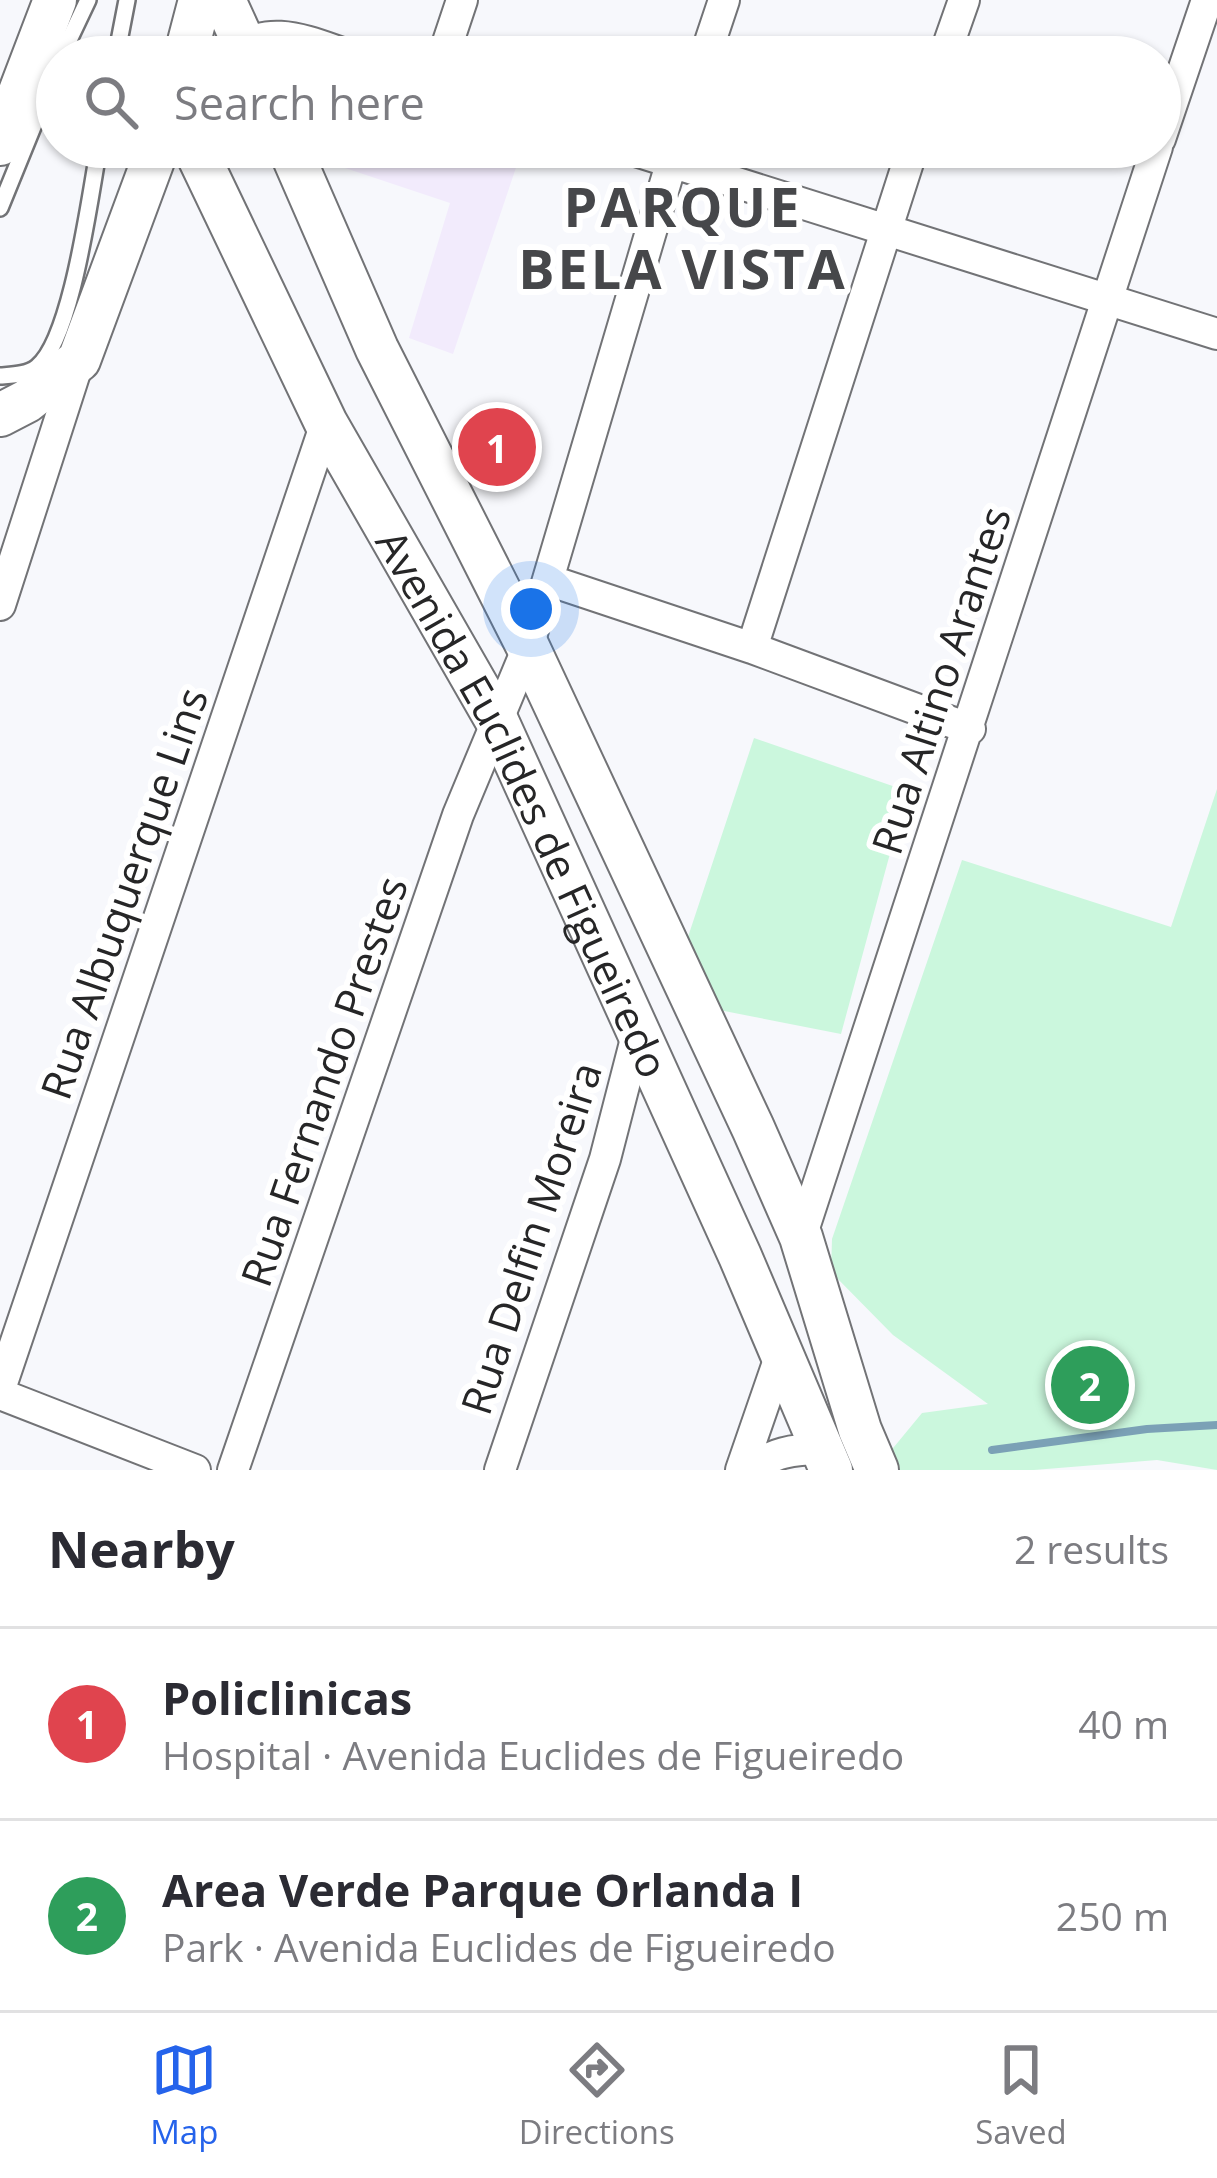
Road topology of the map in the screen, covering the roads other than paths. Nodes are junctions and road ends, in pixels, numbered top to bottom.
1 (55, 0) edge
2 (88, 0) edge
3 (127, 0) edge
4 (200, 0) edge
5 (224, 0) edge
6 (462, 0) edge
7 (724, 0) edge
8 (964, 0) edge
9 (1208, 0) edge
10 (41, 36) edge
11 (71, 36) edge
12 (120, 36) edge
13 (191, 36) edge
14 (237, 36) edge
15 (450, 36) edge
16 (712, 36) edge
17 (951, 36) edge
18 (36, 50) edge
19 (1181, 79) edge
20 (36, 120) edge
21 (0, 144) edge
22 (95, 168) edge
23 (150, 168) edge
24 (204, 168) edge
25 (298, 168) edge
26 (669, 168) edge
27 (710, 168) edge
28 (906, 168) edge
29 (1151, 168) edge
30 (0, 208) edge
31 (884, 230) junction
32 (1106, 299) junction
33 (1217, 334) edge
34 (79, 360) junction
35 (7, 399) edge
36 (326, 423) junction
37 (548, 580) junction
38 (0, 605) edge
39 (528, 647) junction
40 (752, 648) junction
41 (497, 721) junction
42 (970, 730) junction
43 (638, 1031) junction
44 (753, 1128) junction
45 (802, 1237) junction
46 (740, 1256) junction
47 (781, 1354) junction
48 (0, 1392) edge
49 (826, 1460) edge
50 (177, 1467) edge
51 (233, 1470) edge
52 (500, 1470) edge
53 (745, 1470) edge
54 (877, 1470) edge

1 - 10 street
2 - 11 lane
3 - 12 lane
4 - 13 street
5 - 14 street
6 - 15 street
7 - 16 street
8 - 17 street
9 - 19 street, Rua Altino Arantes
18 - 21 street
20 - 30 lane
22 - 35 lane
23 - 34 street
24 - 36 street, Avenida Euclides de Figueiredo
25 - 39 street, Avenida Euclides de Figueiredo
26 - 37 street, Rua Fernando Prestes
27 - 31 street
28 - 31 street
29 - 32 street, Rua Altino Arantes
31 - 32 street
31 - 40 street
32 - 33 street
32 - 42 street, Rua Altino Arantes
34 - 35 street
34 - 38 street
36 - 41 street, Avenida Euclides de Figueiredo
36 - 48 street, Rua Albuquerque Lins
37 - 39 street, Rua Fernando Prestes
37 - 40 street
39 - 41 street, Rua Fernando Prestes
39 - 44 street, Avenida Euclides de Figueiredo
40 - 42 street
41 - 43 street, Avenida Euclides de Figueiredo
41 - 51 street, Rua Fernando Prestes
42 - 45 street, Rua Altino Arantes
43 - 44 street
43 - 46 street, Avenida Euclides de Figueiredo
43 - 52 street, Rua Delfin Moreira
44 - 45 street, Avenida Euclides de Figueiredo
45 - 46 street
45 - 54 street, Avenida Euclides de Figueiredo
46 - 47 street, Avenida Euclides de Figueiredo
47 - 49 street, Avenida Euclides de Figueiredo
47 - 53 street
48 - 50 street
49 - 53 street

